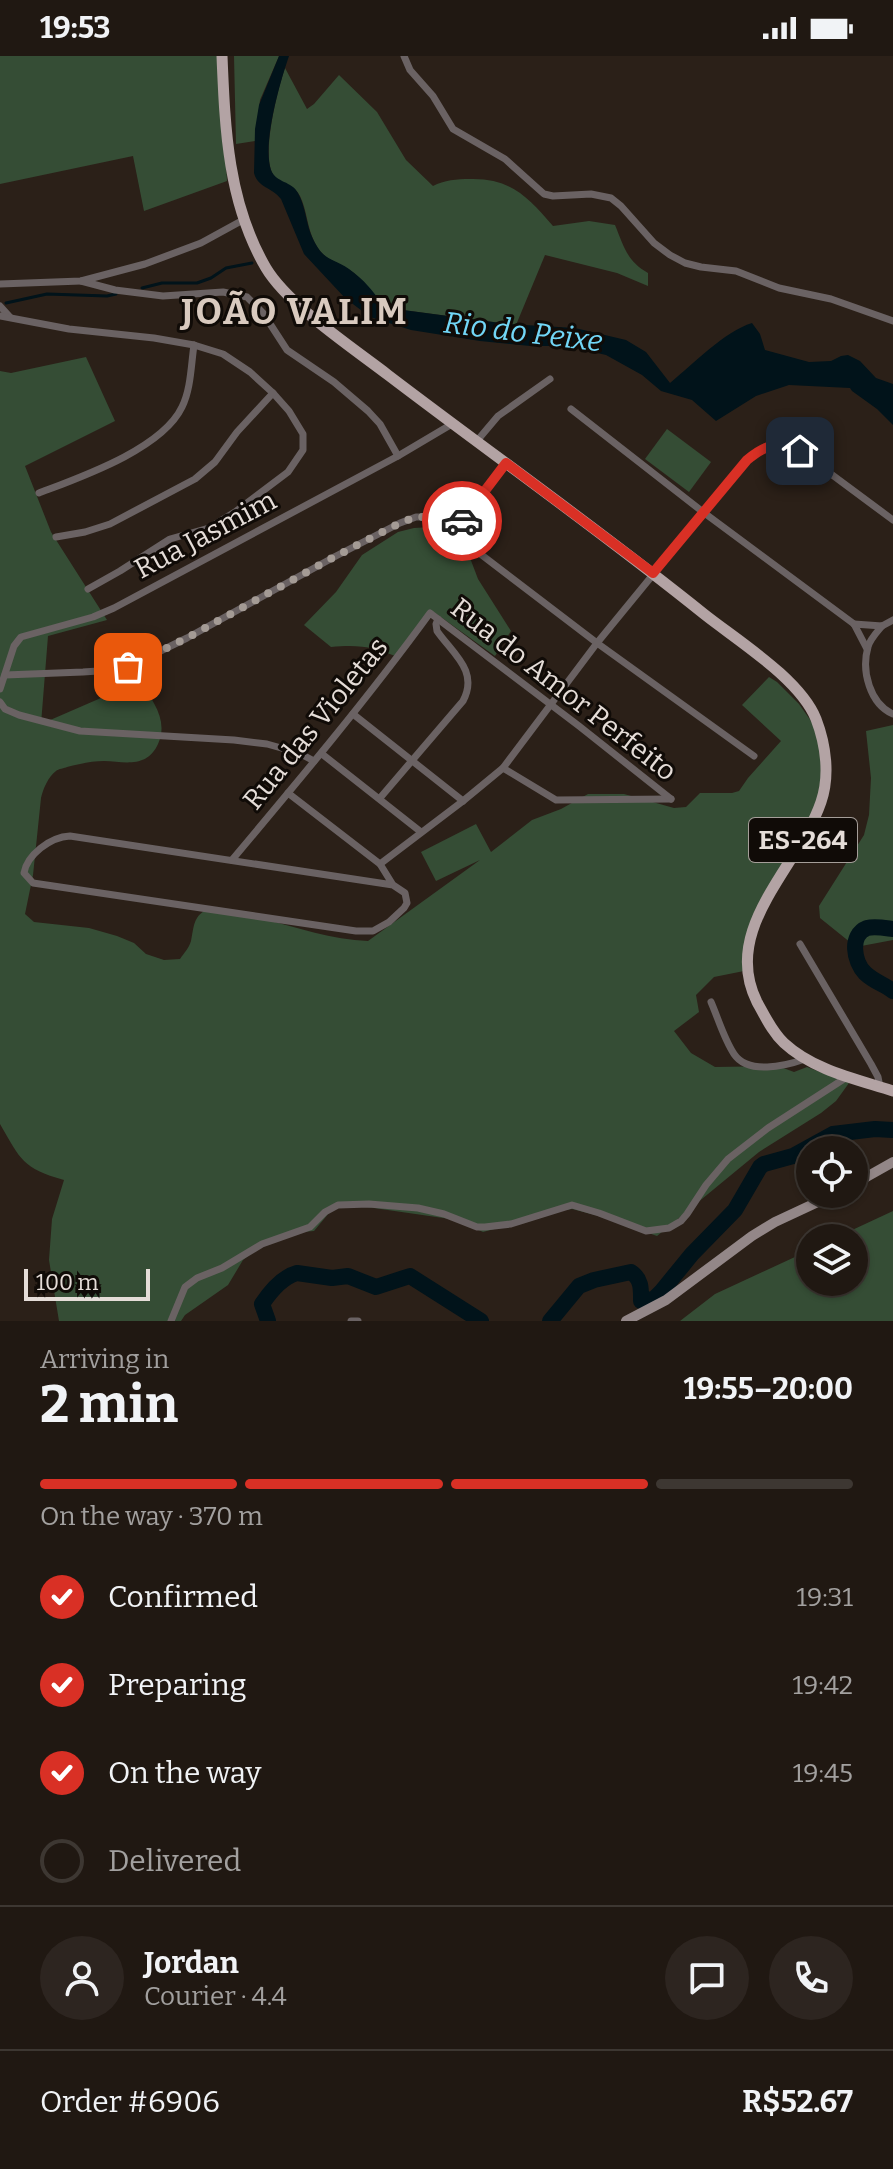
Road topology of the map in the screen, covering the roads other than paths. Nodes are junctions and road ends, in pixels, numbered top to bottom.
1 (222, 56) edge
2 (404, 56) edge
3 (243, 220) junction
4 (81, 281) junction
5 (0, 284) edge
6 (0, 306) edge
7 (0, 316) edge
8 (10, 317) junction
9 (893, 321) edge
10 (194, 345) junction
11 (550, 379) dead end
12 (273, 393) junction
13 (571, 409) dead end
14 (452, 424) junction
15 (476, 442) junction
16 (398, 456) junction
17 (506, 463) junction
18 (39, 493) dead end
19 (703, 512) junction
20 (893, 520) edge
21 (454, 532) junction
22 (56, 537) dead end
23 (653, 573) junction
24 (88, 589) dead end
25 (430, 613) joint
26 (438, 619) junction
27 (893, 620) edge
28 (854, 624) junction
29 (882, 626) junction
30 (597, 643) junction
31 (867, 649) junction
32 (5, 675) junction
33 (0, 689) edge
34 (0, 702) edge
35 (550, 704) junction
36 (353, 714) junction
37 (893, 714) edge
38 (322, 754) junction
39 (754, 756) dead end
40 (411, 760) junction
41 (314, 761) junction
42 (503, 768) junction
43 (288, 793) junction
44 (380, 798) junction
45 (463, 801) junction
46 (421, 832) junction
47 (232, 860) junction
48 (380, 864) junction
49 (393, 885) junction
50 (800, 944) dead end
51 (711, 1002) dead end
52 (805, 1059) junction
53 (847, 1077) junction
54 (880, 1087) junction
55 (893, 1091) edge
56 (893, 1162) edge
57 (868, 1176) edge
58 (805, 1208) edge
59 (171, 1321) edge
60 (351, 1321) edge
61 (358, 1321) edge
62 (626, 1321) edge

1 - 3 main road, ES-264
2 - 9 street
3 - 4 street
3 - 14 main road, ES-264
4 - 5 street
4 - 16 street
6 - 8 street
7 - 8 street
8 - 10 street
10 - 12 street
10 - 18 street
11 - 15 street
12 - 22 street
12 - 24 street
13 - 19 street
14 - 15 main road, ES-264
14 - 16 street, Rua Jasmim
15 - 17 main road, ES-264
16 - 32 street, Rua Jasmim
17 - 21 street
17 - 23 main road, ES-264
19 - 20 street
19 - 23 street
19 - 28 street
21 - 30 street
21 - 32 street
23 - 30 street
23 - 52 main road, ES-264
25 - 26 street, Rua do Amor Perfeito
25 - 36 street, Rua das Violetas
26 - 35 street, Rua do Amor Perfeito
26 - 40 street
27 - 29 street
28 - 29 street
28 - 31 street
29 - 31 street
30 - 35 street
30 - 39 street
31 - 37 street
32 - 33 street, Rua Jasmim
34 - 41 street
35 - 42 street
35 - 42 street, Rua do Amor Perfeito
36 - 38 street, Rua das Violetas
36 - 40 street
38 - 41 street, Rua das Violetas
38 - 44 street
40 - 44 street
40 - 45 street
41 - 43 street, Rua das Violetas
42 - 45 street
43 - 47 street, Rua das Violetas
43 - 48 street
44 - 46 street
45 - 46 street
46 - 48 street
47 - 49 street
47 - 49 street
48 - 49 street
50 - 54 street
51 - 52 street
52 - 53 main road, ES-264
53 - 54 main road, ES-264
53 - 59 street
54 - 55 main road, ES-264
56 - 57 street
58 - 62 street
60 - 61 street

